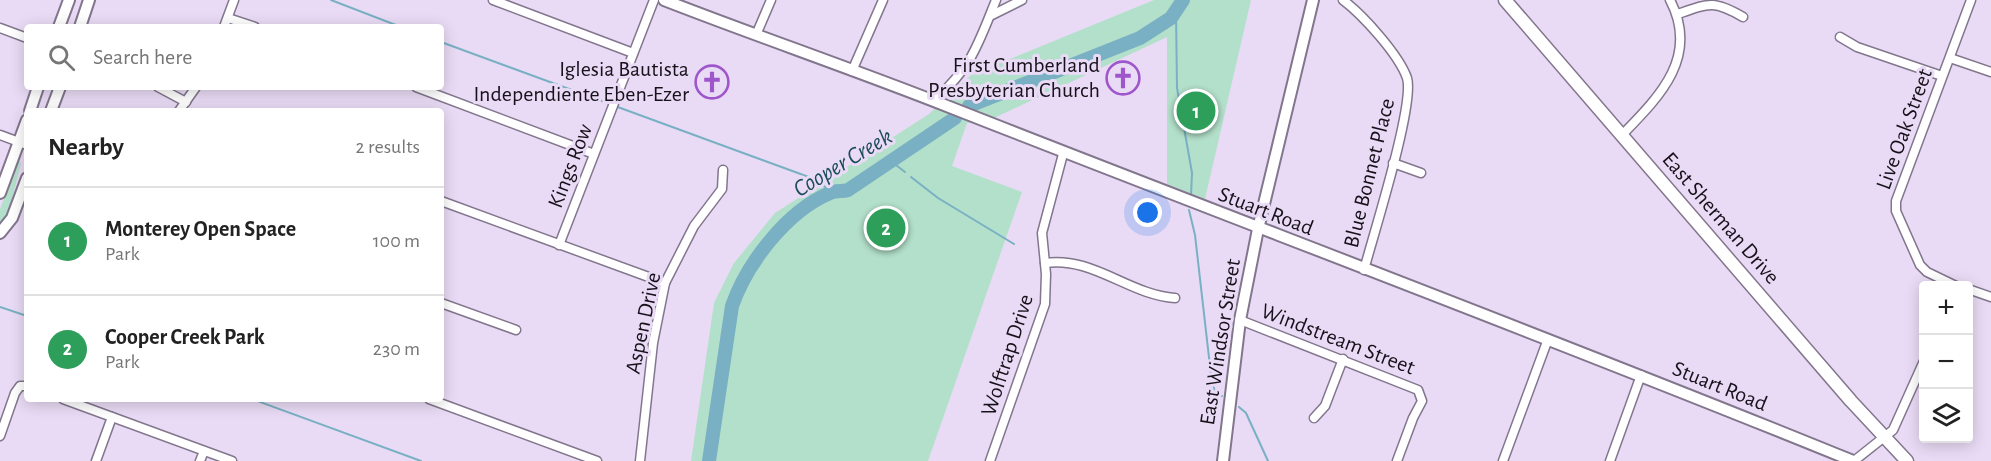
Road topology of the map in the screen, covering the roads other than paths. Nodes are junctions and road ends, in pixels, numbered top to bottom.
1 (69, 0) edge
2 (89, 0) edge
3 (234, 0) edge
4 (493, 0) edge
5 (654, 0) edge
6 (663, 0) edge
7 (771, 0) edge
8 (883, 0) edge
9 (1022, 0) edge
10 (1314, 0) edge
11 (1343, 0) edge
12 (1505, 0) edge
13 (1670, 0) edge
14 (1971, 0) edge
15 (993, 1) edge
16 (1724, 3) edge
17 (1678, 14) junction
18 (990, 15) junction
19 (1743, 17) dead end
20 (228, 18) junction
21 (60, 24) edge
22 (81, 24) edge
23 (225, 24) edge
24 (246, 24) edge
25 (0, 28) edge
26 (756, 35) junction
27 (24, 37) edge
28 (1840, 37) dead end
29 (633, 53) junction
30 (1950, 58) junction
31 (852, 71) junction
32 (1991, 72) edge
33 (1942, 76) junction
34 (37, 90) edge
35 (59, 90) edge
36 (164, 90) edge
37 (194, 90) edge
38 (424, 90) edge
39 (934, 101) junction
40 (186, 102) junction
41 (31, 108) edge
42 (52, 108) edge
43 (182, 108) edge
44 (0, 135) edge
45 (1622, 135) junction
46 (23, 144) edge
47 (594, 154) junction
48 (1063, 154) junction
49 (1393, 163) junction
50 (723, 170) dead end
51 (1421, 172) dead end
52 (24, 186) edge
53 (0, 193) edge
54 (444, 202) edge
55 (1258, 229) junction
56 (0, 233) edge
57 (559, 245) junction
58 (1045, 263) junction
59 (1364, 270) junction
60 (1946, 281) edge
61 (665, 283) junction
62 (1973, 292) edge
63 (1991, 297) edge
64 (1175, 298) dead end
65 (444, 304) edge
66 (1240, 320) junction
67 (516, 330) dead end
68 (1548, 339) junction
69 (1342, 359) junction
70 (1919, 371) edge
71 (1641, 375) junction
72 (23, 386) edge
73 (71, 402) edge
74 (437, 402) edge
75 (112, 417) junction
76 (1314, 417) dead end
77 (0, 436) edge
78 (1885, 438) junction
79 (204, 451) junction
80 (96, 461) edge
81 (200, 461) edge
82 (232, 461) edge
83 (597, 461) edge
84 (640, 461) edge
85 (990, 461) edge
86 (1222, 461) edge
87 (1397, 461) edge
88 (1503, 461) edge
89 (1610, 461) edge
90 (1854, 461) edge
91 (1907, 461) edge

1 - 21 street
2 - 22 street
3 - 20 street
4 - 29 street
5 - 29 street, Kings Row
6 - 26 street, Stuart Road
7 - 26 street
8 - 31 street
9 - 18 street
10 - 55 street, East Windsor Street
11 - 49 street, Blue Bonnet Place
12 - 45 main road, East Sherman Drive
13 - 17 street
14 - 30 street, Live Oak Street
15 - 18 street
16 - 17 street
16 - 19 street
17 - 45 street
18 - 39 street
20 - 23 street
20 - 24 street
25 - 27 street
26 - 31 street, Stuart Road
28 - 33 street
29 - 47 street, Kings Row
30 - 32 street
30 - 33 street, Live Oak Street
31 - 39 street, Stuart Road
33 - 60 street, Live Oak Street
34 - 41 street
35 - 42 street
36 - 40 street
37 - 40 street
38 - 47 street
39 - 48 street, Stuart Road
40 - 43 street
44 - 46 street
45 - 78 main road, East Sherman Drive
46 - 53 street
47 - 57 street, Kings Row
48 - 55 street, Stuart Road
48 - 58 street, Wolftrap Drive
49 - 51 street
49 - 59 street, Blue Bonnet Place
50 - 61 street, Aspen Drive
52 - 56 street
54 - 57 street
55 - 59 street, Stuart Road
55 - 66 street, East Windsor Street
57 - 61 street
58 - 64 street
58 - 85 street, Wolftrap Drive
59 - 68 street, Stuart Road
61 - 84 street, Aspen Drive
62 - 63 street
65 - 67 street
66 - 69 street, Windstream Street
66 - 86 street, East Windsor Street
68 - 71 street, Stuart Road
68 - 88 street
69 - 76 street
69 - 87 street, Windstream Street
70 - 78 street
71 - 89 street
71 - 90 street, Stuart Road
72 - 77 street
73 - 75 street
74 - 83 street
75 - 79 street
75 - 80 street
78 - 90 street
78 - 91 main road, East Sherman Drive
79 - 81 street
79 - 82 street

